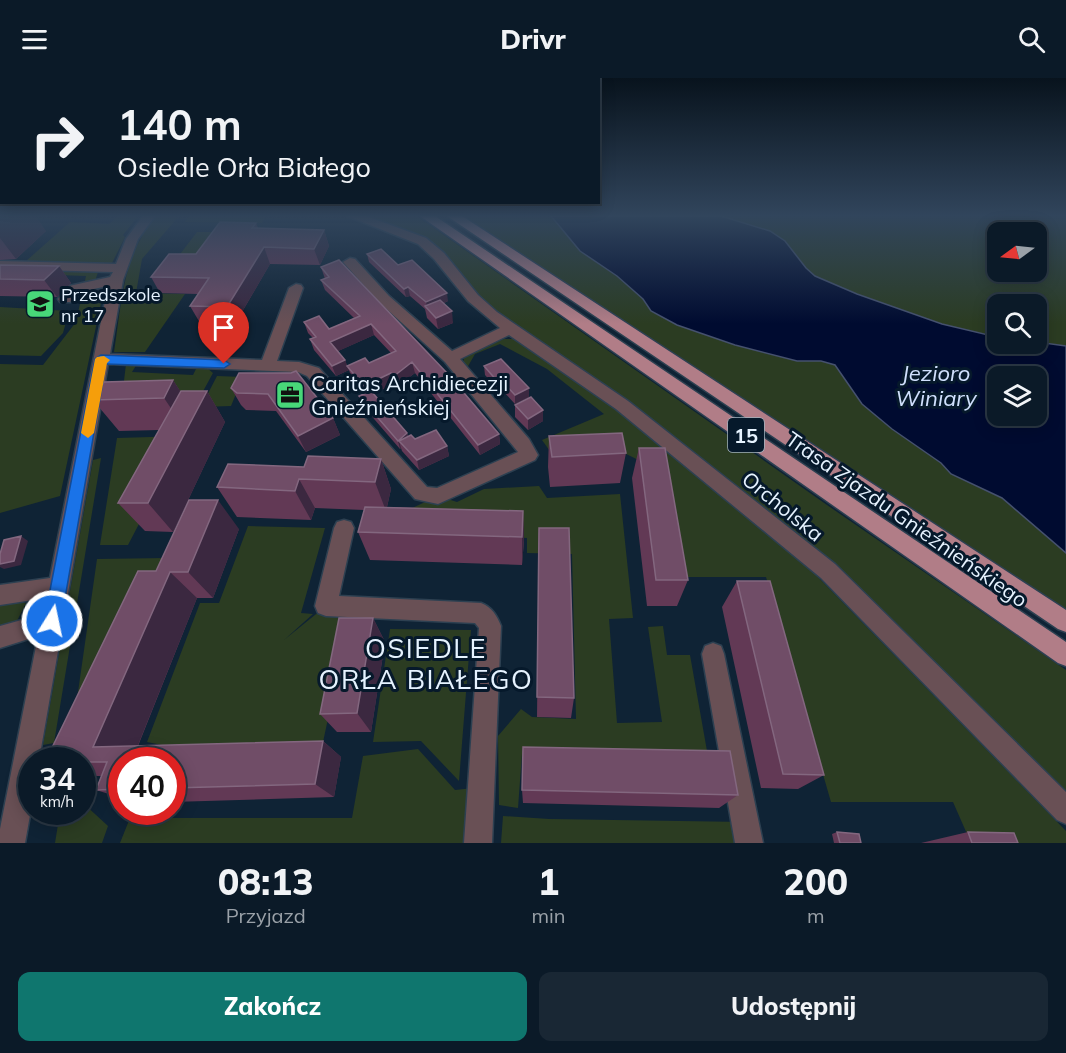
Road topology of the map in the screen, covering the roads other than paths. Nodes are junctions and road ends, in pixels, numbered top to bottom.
1 (127, 252) edge
2 (434, 252) edge
3 (478, 252) edge
4 (507, 252) edge
5 (350, 262) dead end
6 (0, 265) edge
7 (118, 274) junction
8 (296, 288) dead end
9 (65, 299) dead end
10 (510, 329) junction
11 (450, 358) junction
12 (101, 359) junction
13 (268, 366) junction
14 (344, 528) dead end
15 (59, 585) junction
16 (0, 595) edge
17 (52, 621) junction
18 (1066, 622) edge
19 (0, 637) edge
20 (713, 654) dead end
21 (1066, 655) edge
22 (1066, 811) edge
23 (11, 843) edge
24 (478, 843) edge
25 (749, 843) edge

1 - 7 street
2 - 10 street, Orcholska
3 - 21 main road, Trasa Zjazdu Gnieźnieńskiego / 15
4 - 18 main road, Trasa Zjazdu Gnieźnieńskiego / 15
5 - 11 street
6 - 7 street
7 - 9 street
7 - 12 street
8 - 13 street
10 - 11 street
10 - 22 street, Orcholska
11 - 13 street
12 - 13 street
12 - 15 street
14 - 24 street
15 - 16 street
15 - 17 street
17 - 19 street
17 - 23 street
20 - 25 street

